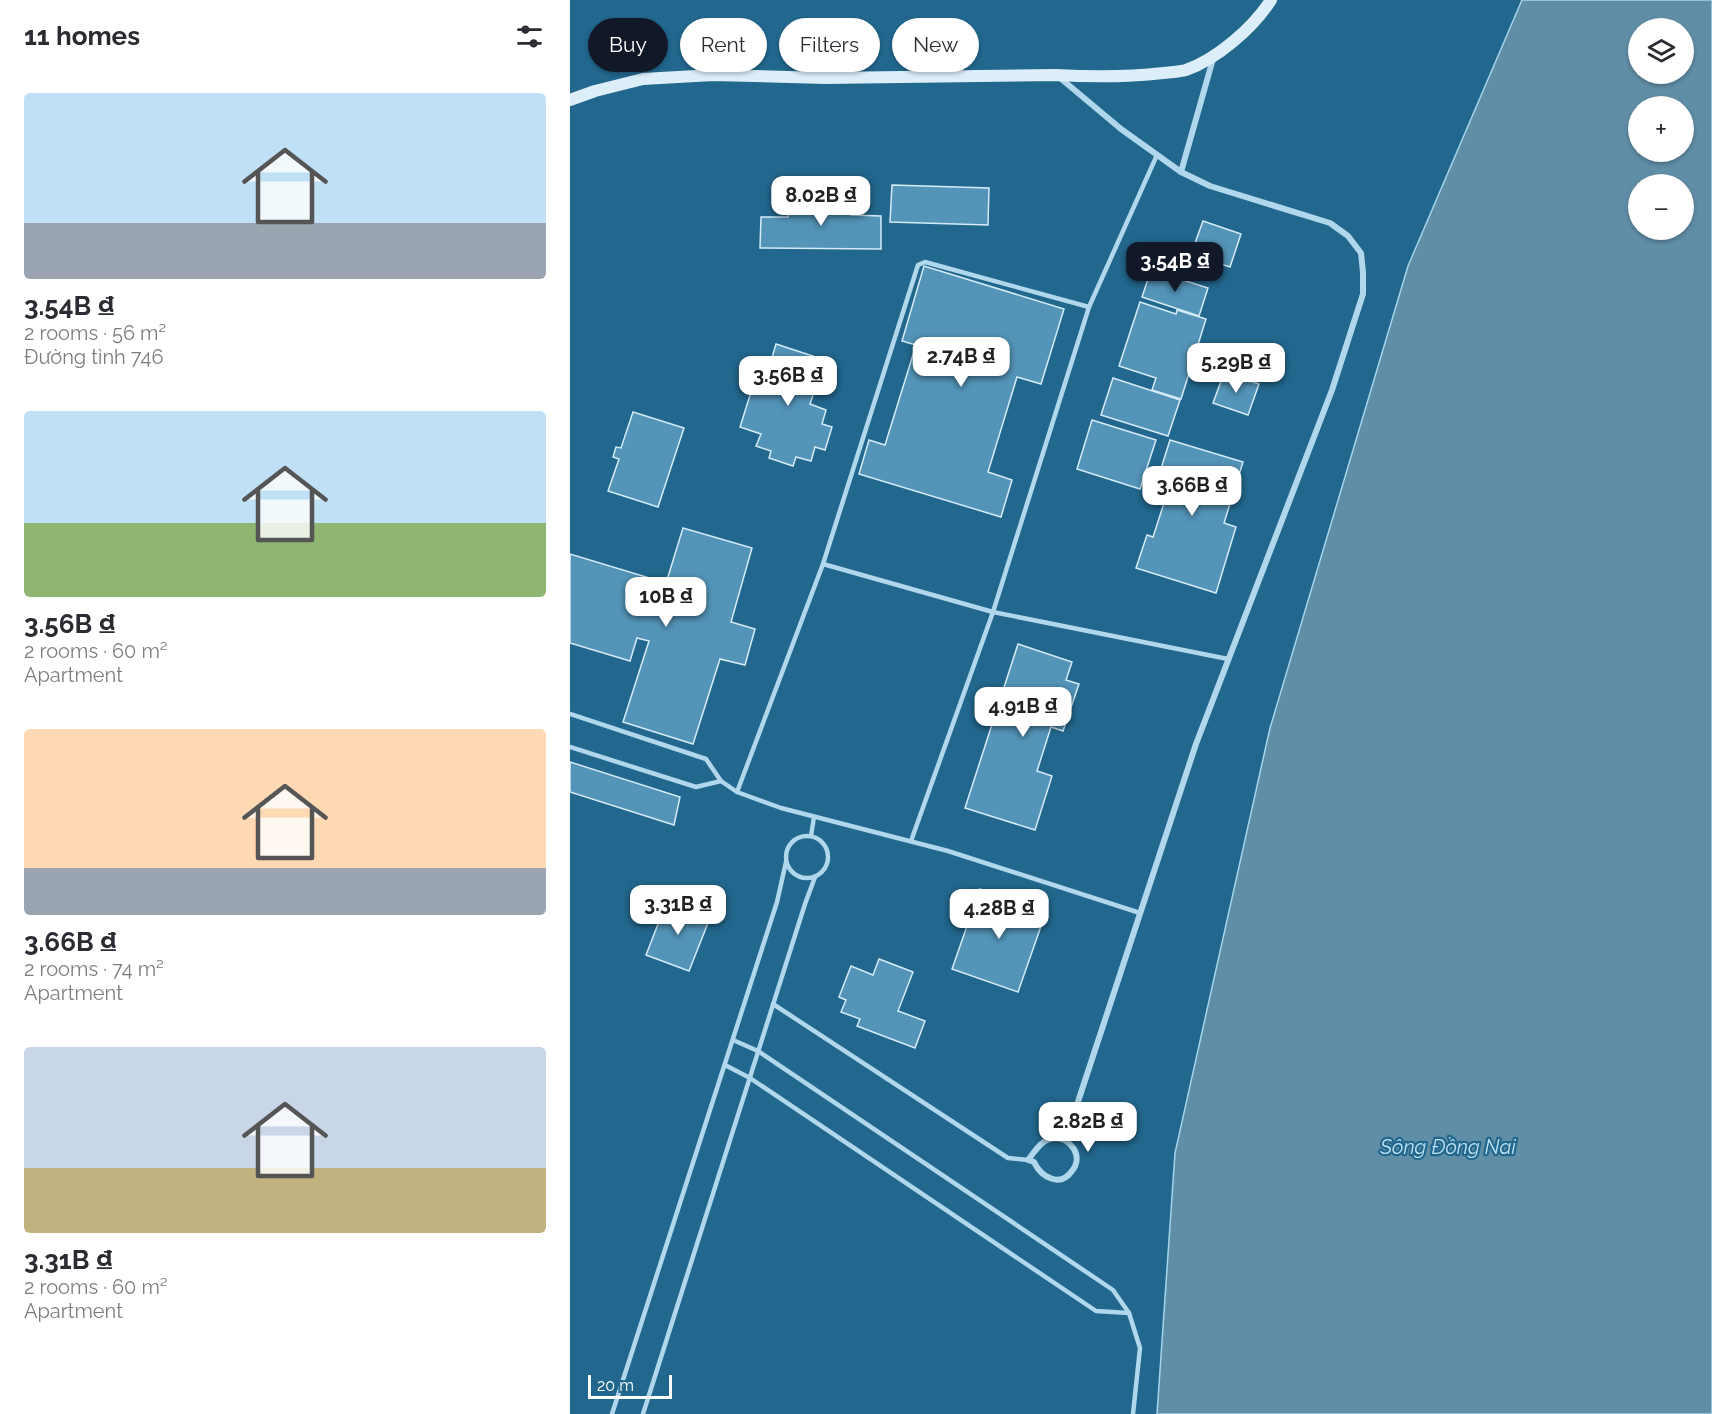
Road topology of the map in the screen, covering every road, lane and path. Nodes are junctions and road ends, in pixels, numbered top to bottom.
1 (1271, 0) edge
2 (1214, 56) junction
3 (1056, 75) junction
4 (570, 100) edge
5 (1157, 155) junction
6 (1181, 172) junction
7 (1089, 307) junction
8 (823, 564) junction
9 (993, 612) junction
10 (1228, 659) junction
11 (570, 714) edge
12 (570, 747) edge
13 (721, 781) junction
14 (737, 792) junction
15 (814, 817) junction
16 (811, 836) junction
17 (911, 841) junction
18 (786, 862) junction
19 (815, 877) junction
20 (1140, 913) junction
21 (773, 1004) junction
22 (733, 1040) junction
23 (758, 1052) junction
24 (725, 1065) junction
25 (750, 1078) junction
26 (1061, 1138) junction
27 (1028, 1160) junction
28 (1129, 1313) junction
29 (612, 1414) edge
30 (643, 1414) edge
31 (1133, 1414) edge

1 - 2 main road
2 - 3 main road
2 - 6 street
3 - 4 main road
3 - 5 street
5 - 6 street
5 - 7 lane
6 - 10 street
7 - 8 lane
7 - 9 lane
8 - 9 lane
8 - 14 lane
9 - 10 lane
9 - 17 lane
10 - 20 street
11 - 13 lane
12 - 13 lane
13 - 14 lane
14 - 15 lane
15 - 16 lane
15 - 17 lane
16 - 18 lane
16 - 19 lane
17 - 20 lane
18 - 19 lane
18 - 22 lane
19 - 21 lane
20 - 26 street
21 - 23 lane
21 - 27 lane
22 - 23 lane
22 - 24 lane
23 - 25 lane
23 - 28 lane
24 - 25 lane
24 - 29 lane
25 - 28 lane
25 - 30 lane
26 - 27 street
26 - 27 street
28 - 31 lane

